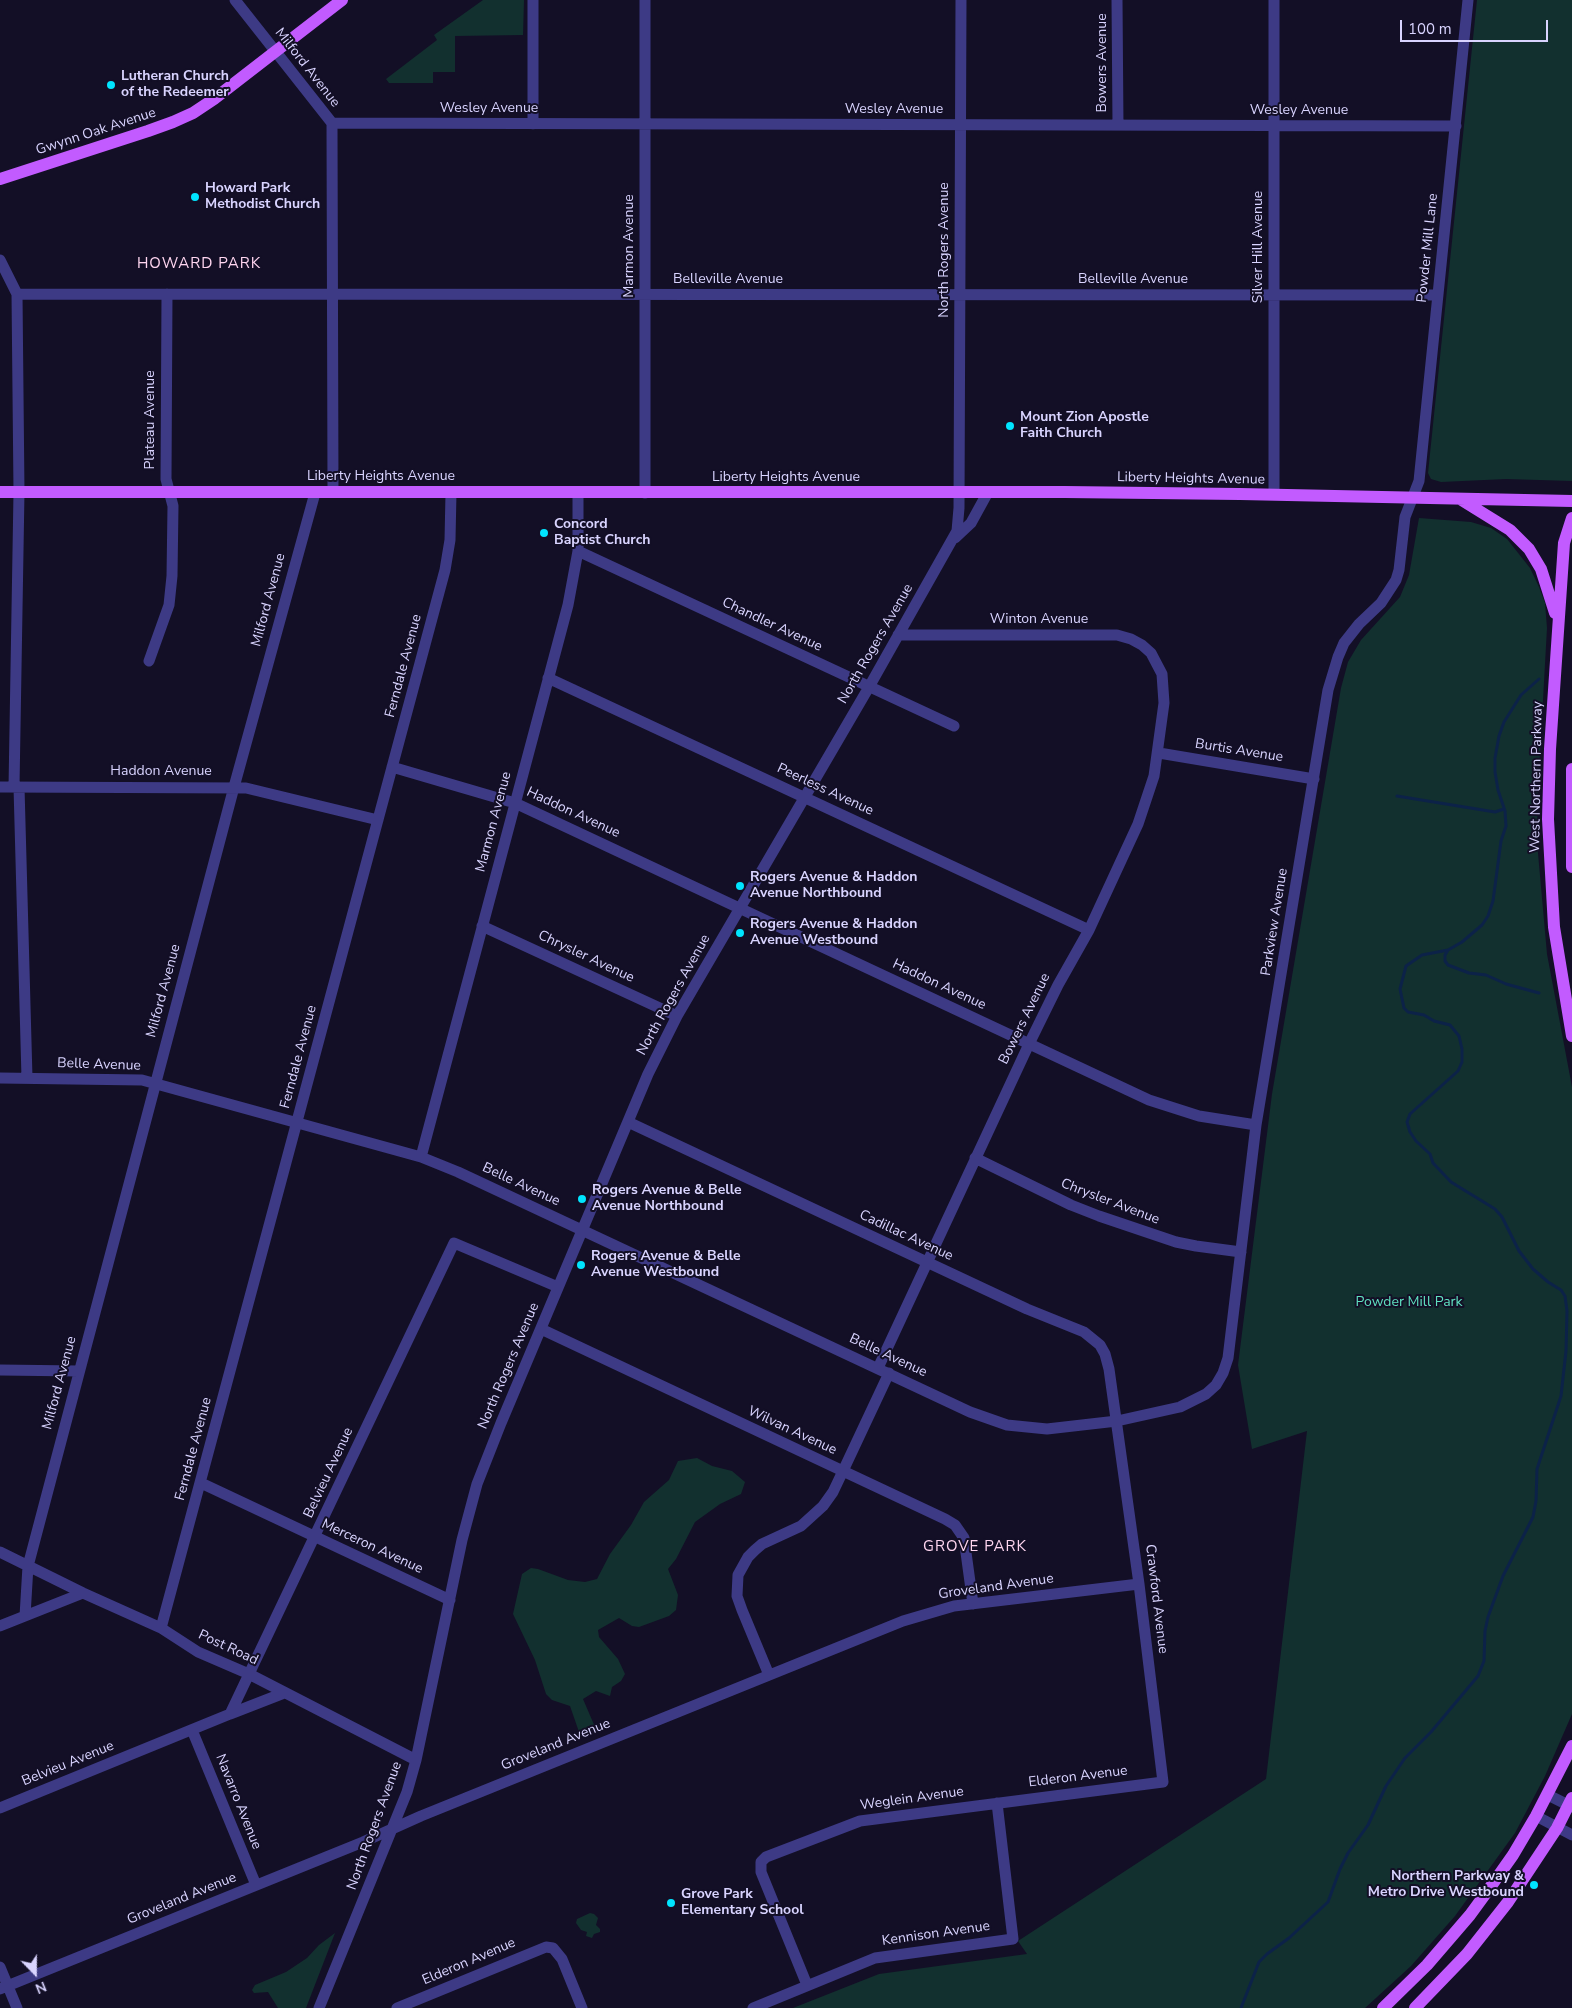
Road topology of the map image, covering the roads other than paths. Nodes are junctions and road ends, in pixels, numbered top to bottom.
1 (235, 0) edge
2 (342, 0) edge
3 (533, 0) edge
4 (646, 0) edge
5 (961, 0) edge
6 (1117, 0) edge
7 (1274, 0) edge
8 (1468, 0) edge
9 (276, 52) junction
10 (332, 123) junction
11 (533, 124) junction
12 (645, 124) junction
13 (961, 125) junction
14 (1118, 125) junction
15 (1274, 126) junction
16 (1456, 126) junction
17 (0, 179) edge
18 (0, 260) edge
19 (17, 294) junction
20 (167, 294) junction
21 (332, 294) junction
22 (645, 294) junction
23 (960, 295) junction
24 (1274, 295) junction
25 (1438, 296) junction
26 (0, 492) edge
27 (19, 492) junction
28 (171, 492) junction
29 (315, 492) junction
30 (333, 492) junction
31 (451, 492) junction
32 (578, 492) junction
33 (645, 492) junction
34 (959, 492) junction
35 (988, 492) junction
36 (1274, 494) junction
37 (1412, 497) junction
38 (1458, 498) junction
39 (1572, 501) edge
40 (1572, 518) edge
41 (954, 539) junction
42 (578, 550) junction
43 (1558, 626) junction
44 (898, 636) junction
45 (149, 661) dead end
46 (1162, 674) joint
47 (548, 678) junction
48 (869, 687) junction
49 (954, 726) dead end
50 (1159, 753) junction
51 (392, 767) junction
52 (1572, 769) edge
53 (1314, 779) junction
54 (0, 787) edge
55 (17, 787) junction
56 (234, 787) junction
57 (804, 797) junction
58 (515, 803) junction
59 (378, 820) junction
60 (1572, 867) edge
61 (740, 908) junction
62 (482, 926) junction
63 (1089, 930) junction
64 (676, 1016) junction
65 (1572, 1036) edge
66 (1029, 1044) junction
67 (0, 1078) edge
68 (27, 1078) junction
69 (156, 1084) junction
70 (628, 1122) junction
71 (297, 1123) junction
72 (1256, 1125) junction
73 (420, 1157) junction
74 (975, 1158) junction
75 (582, 1230) junction
76 (1241, 1252) junction
77 (928, 1263) junction
78 (558, 1287) junction
79 (541, 1329) junction
80 (878, 1368) junction
81 (0, 1370) edge
82 (79, 1371) junction
83 (889, 1373) junction
84 (1224, 1373) joint
85 (1117, 1421) junction
86 (843, 1471) junction
87 (201, 1483) junction
88 (316, 1537) junction
89 (0, 1552) edge
90 (28, 1566) junction
91 (1139, 1584) junction
92 (83, 1593) junction
93 (450, 1600) junction
94 (973, 1604) junction
95 (25, 1616) junction
96 (0, 1626) edge
97 (161, 1628) junction
98 (249, 1674) junction
99 (769, 1675) junction
100 (284, 1693) junction
101 (230, 1714) junction
102 (192, 1730) junction
103 (1572, 1746) edge
104 (416, 1760) junction
105 (1163, 1782) joint
106 (1548, 1795) junction
107 (997, 1803) junction
108 (1571, 1803) edge
109 (0, 1808) edge
110 (1536, 1816) junction
111 (393, 1828) junction
112 (1557, 1828) junction
113 (1572, 1836) edge
114 (256, 1885) junction
115 (0, 1967) edge
116 (807, 1985) junction
117 (4, 1988) edge
118 (17, 2008) edge
119 (319, 2008) edge
120 (397, 2008) edge
121 (582, 2008) edge
122 (753, 2008) edge
123 (1383, 2008) edge
124 (1415, 2008) edge

1 - 9 street, Milford Avenue
2 - 9 main road, Gwynn Oak Avenue
3 - 11 street
4 - 12 street, Marmon Avenue
5 - 13 street, North Rogers Avenue
6 - 14 street, Bowers Avenue
7 - 15 street, Silver Hill Avenue
8 - 16 street, Powder Mill Lane
9 - 10 street, Milford Avenue
9 - 17 main road, Gwynn Oak Avenue
10 - 11 street, Wesley Avenue
10 - 21 street, Milford Avenue
11 - 12 street, Wesley Avenue
12 - 13 street, Wesley Avenue
12 - 22 street, Marmon Avenue
13 - 14 street, Wesley Avenue
13 - 23 street, North Rogers Avenue
14 - 15 street, Wesley Avenue
15 - 16 street, Wesley Avenue
15 - 24 street, Silver Hill Avenue
16 - 25 street, Powder Mill Lane
18 - 19 street
19 - 20 street, Belleville Avenue
19 - 27 street
20 - 21 street, Belleville Avenue
20 - 28 street, Plateau Avenue
21 - 22 street, Belleville Avenue
21 - 30 street, Milford Avenue
22 - 23 street, Belleville Avenue
22 - 33 street, Marmon Avenue
23 - 24 street, Belleville Avenue
23 - 34 street, North Rogers Avenue
24 - 25 street, Belleville Avenue
24 - 36 street, Silver Hill Avenue
25 - 37 street, Powder Mill Lane
26 - 27 main road, Liberty Heights Avenue
27 - 28 main road, Liberty Heights Avenue
27 - 55 street
28 - 29 main road, Liberty Heights Avenue
28 - 45 street, Plateau Avenue
29 - 30 main road, Liberty Heights Avenue
29 - 56 street, Milford Avenue
30 - 31 main road, Liberty Heights Avenue
31 - 32 main road, Liberty Heights Avenue
31 - 51 street, Ferndale Avenue
32 - 33 main road, Liberty Heights Avenue
32 - 42 street, Marmon Avenue
33 - 34 main road, Liberty Heights Avenue
34 - 35 main road, Liberty Heights Avenue
34 - 41 street, North Rogers Avenue
35 - 36 main road, Liberty Heights Avenue
35 - 41 street
36 - 37 main road, Liberty Heights Avenue
37 - 38 main road, Liberty Heights Avenue
37 - 53 street, Parkview Avenue
38 - 39 main road, Liberty Heights Avenue
38 - 43 main road
40 - 43 main road, West Northern Parkway
41 - 44 street, North Rogers Avenue
42 - 47 street, Marmon Avenue
42 - 48 street, Chandler Avenue
43 - 65 main road, West Northern Parkway
44 - 46 street, Winton Avenue
44 - 48 street, North Rogers Avenue
46 - 50 street, Bowers Avenue
47 - 57 street, Peerless Avenue
47 - 58 street, Marmon Avenue
48 - 49 street, Chandler Avenue
48 - 57 street, North Rogers Avenue
50 - 53 street, Burtis Avenue
50 - 63 street, Bowers Avenue
51 - 58 street, Haddon Avenue
51 - 59 street, Ferndale Avenue
52 - 60 main road
53 - 72 street, Parkview Avenue
54 - 55 street, Haddon Avenue
55 - 56 street, Haddon Avenue
55 - 68 street
56 - 59 street, Haddon Avenue
56 - 69 street, Milford Avenue
57 - 61 street, North Rogers Avenue
57 - 63 street, Peerless Avenue
58 - 61 street, Haddon Avenue
58 - 62 street, Marmon Avenue
59 - 71 street, Ferndale Avenue
61 - 64 street, North Rogers Avenue
61 - 66 street, Haddon Avenue
62 - 64 street, Chrysler Avenue
62 - 73 street, Marmon Avenue
63 - 66 street, Bowers Avenue
64 - 70 street, North Rogers Avenue
66 - 72 street, Haddon Avenue
66 - 74 street, Bowers Avenue
67 - 68 street, Belle Avenue
68 - 69 street, Belle Avenue
69 - 71 street, Belle Avenue
69 - 82 street, Milford Avenue
70 - 75 street, North Rogers Avenue
70 - 77 street, Cadillac Avenue
71 - 73 street, Belle Avenue
71 - 87 street, Ferndale Avenue
72 - 76 street, Parkview Avenue
73 - 75 street, Belle Avenue
74 - 76 street, Chrysler Avenue
74 - 77 street, Bowers Avenue
75 - 78 street, North Rogers Avenue
75 - 80 street, Belle Avenue
76 - 84 street, Parkview Avenue
77 - 80 street, Bowers Avenue
77 - 85 street, Cadillac Avenue
78 - 79 street, North Rogers Avenue
78 - 88 street, Belvieu Avenue
79 - 86 street, Wilvan Avenue
79 - 93 street, North Rogers Avenue
80 - 83 street, Belle Avenue
81 - 82 street
82 - 90 street, Milford Avenue
83 - 85 street, Belle Avenue
83 - 86 street
84 - 85 street, Belle Avenue
85 - 91 street, Crawford Avenue
86 - 94 street, Wilvan Avenue
86 - 99 street
87 - 88 street, Merceron Avenue
87 - 97 street, Ferndale Avenue
88 - 93 street, Merceron Avenue
88 - 98 street, Belvieu Avenue
89 - 90 street, Post Road
90 - 92 street, Post Road
90 - 95 street, Milford Avenue
91 - 94 street, Groveland Avenue
91 - 105 street, Crawford Avenue
92 - 95 street
92 - 97 street, Post Road
93 - 104 street, North Rogers Avenue
94 - 99 street, Groveland Avenue
95 - 96 street
97 - 98 street, Post Road
98 - 100 street, Post Road
98 - 101 street, Belvieu Avenue
99 - 111 street, Groveland Avenue
100 - 101 street, Belvieu Avenue
100 - 104 street, Post Road
101 - 102 street, Belvieu Avenue
102 - 109 street, Belvieu Avenue
102 - 114 street, Navarro Avenue
103 - 106 main road
104 - 111 street, North Rogers Avenue
105 - 107 street, Elderon Avenue
106 - 108 street
106 - 110 main road
107 - 116 street, Kennison Avenue
107 - 116 street, Weglein Avenue
108 - 112 main road
110 - 112 street
110 - 123 main road
111 - 114 street, Groveland Avenue
111 - 119 street, North Rogers Avenue
112 - 113 street
112 - 124 main road
114 - 117 street, Groveland Avenue
115 - 117 street
116 - 122 street, Kennison Avenue
117 - 118 street
120 - 121 street, Elderon Avenue

